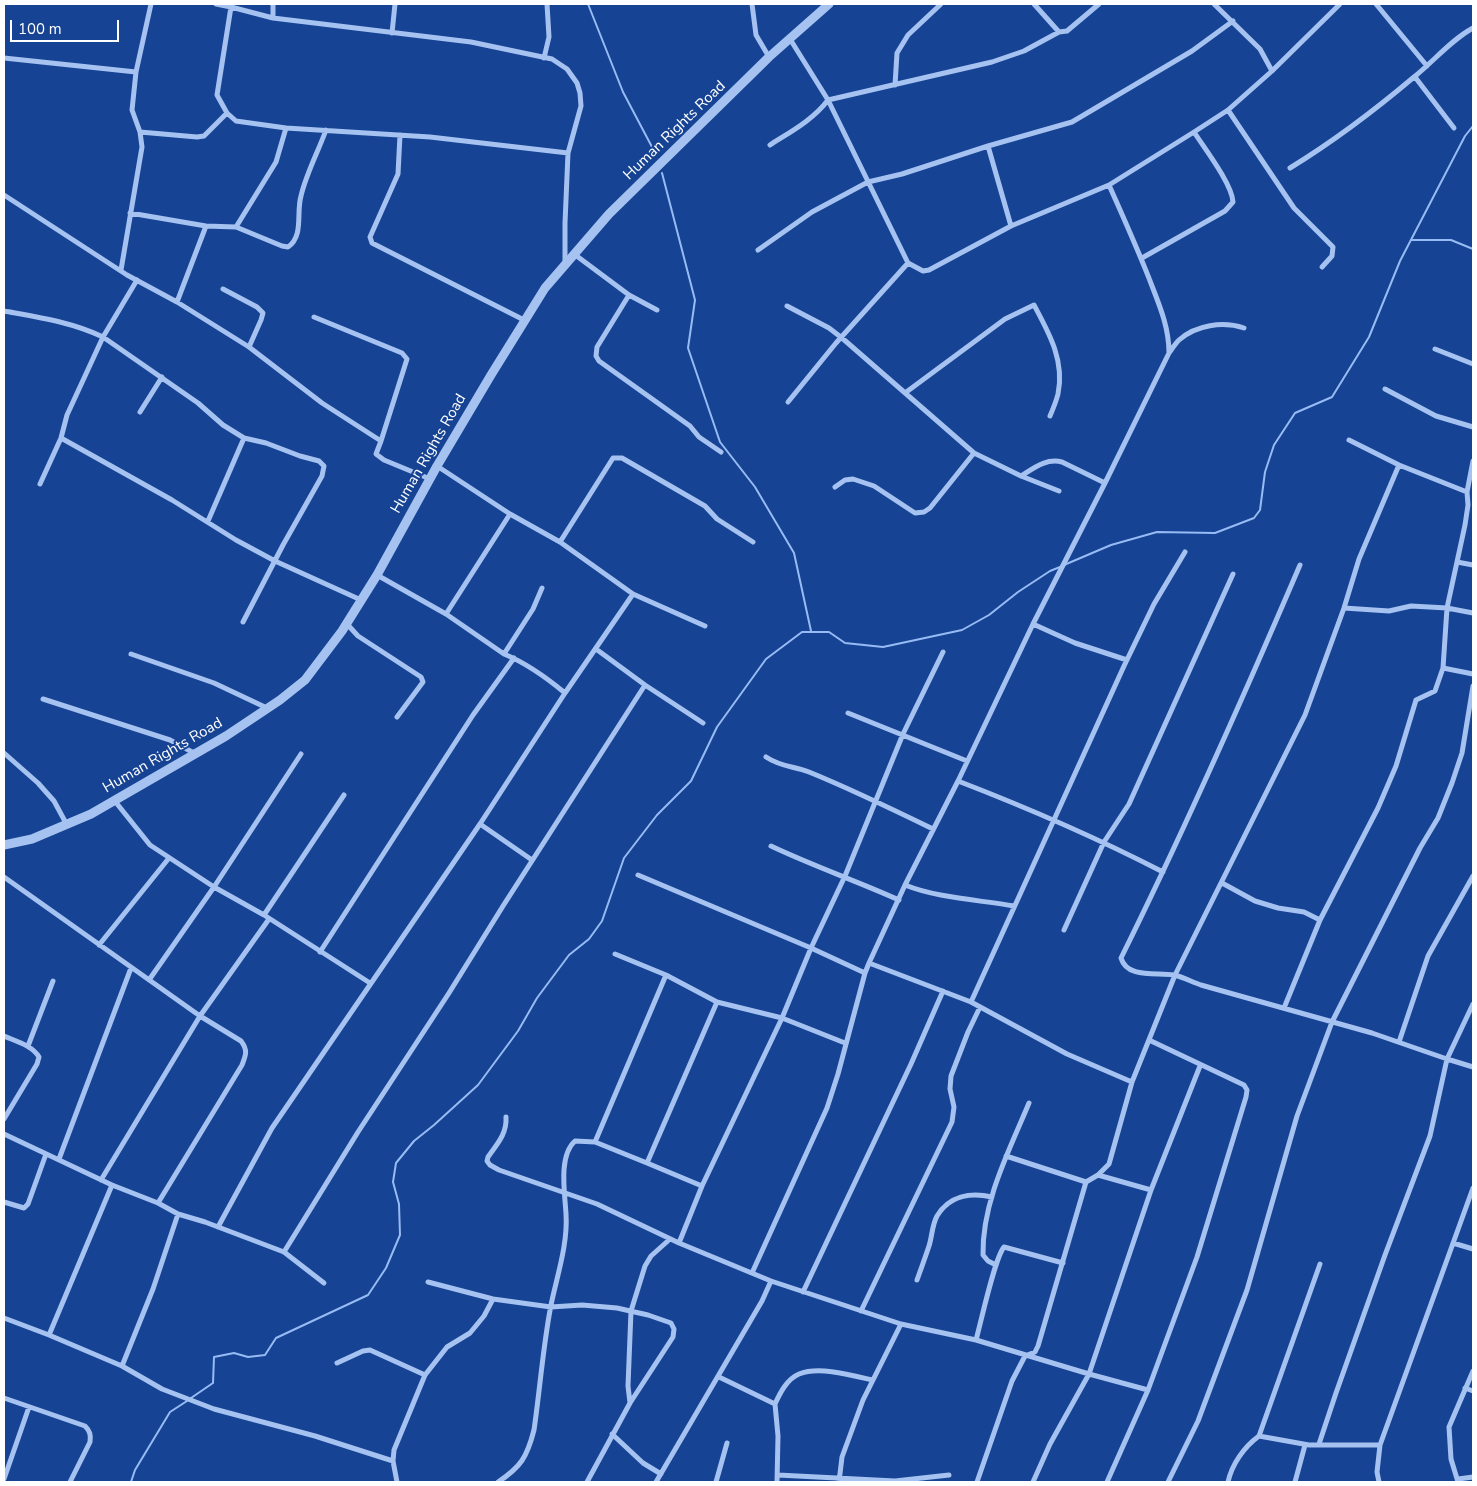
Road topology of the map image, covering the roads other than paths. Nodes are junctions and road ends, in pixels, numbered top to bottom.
1 (151, 4) edge
2 (216, 4) edge
3 (273, 4) edge
4 (395, 4) edge
5 (547, 4) edge
6 (752, 4) edge
7 (829, 4) edge
8 (940, 4) edge
9 (1034, 4) edge
10 (1099, 4) edge
11 (1214, 4) edge
12 (1376, 4) edge
13 (1337, 5) edge
14 (231, 7) junction
15 (273, 18) junction
16 (1233, 21) junction
17 (1473, 28) edge
18 (1059, 32) junction
19 (392, 33) junction
20 (790, 40) junction
21 (769, 57) junction
22 (4, 58) edge
23 (544, 58) junction
24 (1426, 66) junction
25 (1272, 71) junction
26 (136, 72) junction
27 (1415, 77) junction
28 (895, 85) junction
29 (828, 100) junction
30 (1228, 110) junction
31 (227, 113) junction
32 (286, 128) junction
33 (1454, 128) dead end
34 (326, 130) junction
35 (140, 132) junction
36 (1194, 132) junction
37 (400, 135) junction
38 (770, 146) dead end
39 (988, 146) junction
40 (568, 153) junction
41 (1290, 168) dead end
42 (868, 182) junction
43 (1109, 185) junction
44 (4, 194) edge
45 (130, 213) junction
46 (206, 226) junction
47 (1011, 226) junction
48 (236, 227) junction
49 (758, 250) dead end
50 (574, 254) junction
51 (1142, 258) junction
52 (908, 263) junction
53 (565, 264) junction
54 (1322, 267) dead end
55 (120, 270) junction
56 (138, 280) junction
57 (223, 289) dead end
58 (629, 295) junction
59 (177, 302) junction
60 (787, 306) dead end
61 (657, 310) dead end
62 (4, 311) edge
63 (314, 317) dead end
64 (524, 320) junction
65 (1244, 328) dead end
66 (103, 337) junction
67 (842, 338) junction
68 (248, 347) junction
69 (1436, 348) dead end
70 (1169, 354) junction
71 (1473, 364) edge
72 (162, 377) junction
73 (1385, 389) dead end
74 (905, 393) junction
75 (788, 402) dead end
76 (140, 412) dead end
77 (1050, 416) dead end
78 (1473, 427) edge
79 (61, 438) junction
80 (244, 438) junction
81 (381, 440) junction
82 (1349, 440) dead end
83 (722, 452) dead end
84 (974, 453) junction
85 (1473, 461) edge
86 (1399, 465) junction
87 (437, 466) junction
88 (1021, 476) junction
89 (431, 479) junction
90 (1105, 483) junction
91 (40, 484) dead end
92 (835, 487) dead end
93 (1059, 491) dead end
94 (1467, 492) junction
95 (510, 514) junction
96 (208, 521) junction
97 (560, 542) junction
98 (754, 542) dead end
99 (1185, 552) dead end
100 (275, 561) junction
101 (1457, 562) junction
102 (1300, 565) dead end
103 (1473, 565) edge
104 (1233, 574) dead end
105 (377, 575) junction
106 (542, 588) dead end
107 (632, 594) junction
108 (361, 600) junction
109 (1344, 608) junction
110 (1447, 608) junction
111 (1473, 613) edge
112 (446, 614) junction
113 (243, 622) dead end
114 (347, 624) junction
115 (1033, 624) junction
116 (706, 626) dead end
117 (596, 649) junction
118 (942, 652) dead end
119 (131, 654) dead end
120 (504, 654) junction
121 (514, 658) junction
122 (1127, 660) junction
123 (1443, 668) junction
124 (1473, 674) edge
125 (646, 685) junction
126 (1473, 686) edge
127 (565, 693) junction
128 (43, 699) dead end
129 (267, 708) junction
130 (848, 712) dead end
131 (397, 717) dead end
132 (703, 723) dead end
133 (903, 734) junction
134 (4, 752) edge
135 (194, 753) junction
136 (300, 754) dead end
137 (766, 757) dead end
138 (967, 761) junction
139 (958, 781) junction
140 (344, 795) dead end
141 (114, 800) junction
142 (875, 801) junction
143 (1053, 820) junction
144 (480, 824) junction
145 (67, 825) junction
146 (933, 828) junction
147 (1104, 842) junction
148 (4, 845) edge
149 (771, 846) dead end
150 (169, 858) junction
151 (532, 860) junction
152 (1163, 872) junction
153 (638, 875) dead end
154 (845, 876) junction
155 (1473, 876) edge
156 (4, 877) edge
157 (1222, 883) junction
158 (905, 885) junction
159 (214, 887) junction
160 (899, 900) junction
161 (1014, 906) junction
162 (267, 917) junction
163 (1320, 920) junction
164 (1064, 930) dead end
165 (99, 945) junction
166 (811, 948) junction
167 (320, 952) junction
168 (615, 954) dead end
169 (869, 964) junction
170 (131, 968) junction
171 (864, 973) junction
172 (666, 974) junction
173 (1175, 976) junction
174 (149, 980) junction
175 (53, 981) dead end
176 (370, 983) junction
177 (943, 991) junction
178 (717, 1002) junction
179 (971, 1002) junction
180 (1473, 1004) edge
181 (980, 1007) junction
182 (1284, 1008) junction
183 (200, 1016) junction
184 (782, 1018) junction
185 (1332, 1022) junction
186 (4, 1036) edge
187 (1149, 1040) junction
188 (1399, 1042) junction
189 (845, 1043) junction
190 (28, 1046) junction
191 (1447, 1060) junction
192 (1200, 1066) junction
193 (1473, 1066) edge
194 (1132, 1082) junction
195 (1028, 1103) dead end
196 (506, 1117) dead end
197 (4, 1120) edge
198 (4, 1134) edge
199 (596, 1142) junction
200 (46, 1154) junction
201 (1006, 1156) junction
202 (60, 1160) junction
203 (647, 1163) junction
204 (1098, 1175) junction
205 (101, 1180) junction
206 (1086, 1182) junction
207 (112, 1185) junction
208 (702, 1186) junction
209 (1473, 1188) edge
210 (1151, 1190) junction
211 (563, 1192) junction
212 (992, 1197) junction
213 (4, 1202) edge
214 (158, 1202) junction
215 (178, 1214) junction
216 (218, 1227) junction
217 (670, 1239) junction
218 (679, 1243) junction
219 (1453, 1243) junction
220 (1473, 1249) edge
221 (284, 1252) junction
222 (1063, 1263) junction
223 (1320, 1264) dead end
224 (996, 1265) junction
225 (752, 1273) junction
226 (917, 1280) dead end
227 (771, 1281) junction
228 (428, 1282) dead end
229 (324, 1283) dead end
230 (803, 1292) junction
231 (493, 1300) junction
232 (550, 1307) junction
233 (631, 1311) junction
234 (862, 1311) junction
235 (4, 1318) edge
236 (901, 1324) junction
237 (49, 1335) junction
238 (976, 1340) junction
239 (1026, 1356) junction
240 (337, 1363) dead end
241 (122, 1366) junction
242 (1473, 1372) edge
243 (1089, 1374) junction
244 (425, 1375) junction
245 (719, 1376) junction
246 (872, 1380) junction
247 (1465, 1388) junction
248 (1148, 1390) junction
249 (1473, 1391) edge
250 (4, 1398) edge
251 (630, 1402) junction
252 (775, 1404) junction
253 (29, 1407) junction
254 (612, 1434) junction
255 (1259, 1436) junction
256 (727, 1443) dead end
257 (1319, 1444) junction
258 (1305, 1445) junction
259 (1380, 1445) junction
260 (393, 1461) junction
261 (661, 1474) junction
262 (778, 1475) junction
263 (949, 1475) dead end
264 (1473, 1477) edge
265 (4, 1479) edge
266 (839, 1480) edge
267 (895, 1481) edge
268 (1458, 1481) edge
269 (70, 1482) edge
270 (397, 1482) edge
271 (498, 1482) edge
272 (587, 1482) edge
273 (656, 1482) edge
274 (716, 1482) edge
275 (777, 1482) edge
276 (977, 1482) edge
277 (1033, 1482) edge
278 (1107, 1482) edge
279 (1168, 1482) edge
280 (1228, 1482) edge
281 (1295, 1482) edge
282 (1379, 1482) edge

1 - 26 street
2 - 14 street
3 - 15 street
4 - 19 street
5 - 23 street
6 - 21 street
7 - 20 street, Human Rights Road
8 - 28 street
9 - 18 street
10 - 18 street
11 - 16 street
12 - 24 street
13 - 25 street
14 - 15 street
14 - 31 street
15 - 19 street
16 - 25 street
16 - 39 street
17 - 24 street
18 - 28 street
19 - 23 street
20 - 21 street, Human Rights Road
20 - 29 street
21 - 50 street, Human Rights Road
22 - 26 street
23 - 40 street
24 - 27 street
25 - 30 street
26 - 35 street
27 - 33 street
27 - 41 street
28 - 29 street
29 - 38 street
29 - 42 street
30 - 36 street
30 - 54 street
31 - 32 street
31 - 35 street
32 - 34 street
32 - 48 street
34 - 37 street
34 - 48 street
35 - 45 street
36 - 43 street
36 - 51 street
37 - 40 street
37 - 64 street
39 - 42 street
39 - 47 street
40 - 53 street
42 - 49 street
42 - 52 street
43 - 47 street
43 - 51 street
44 - 55 street
45 - 46 street
45 - 55 street
46 - 48 street
46 - 59 street
47 - 52 street
50 - 53 street, Human Rights Road
50 - 58 street
51 - 70 street
52 - 67 street
53 - 64 street, Human Rights Road
55 - 56 street
56 - 59 street
56 - 66 street
57 - 68 street
58 - 61 street
58 - 83 street
59 - 68 street
60 - 67 street
62 - 66 street
63 - 81 street
64 - 87 street, Human Rights Road
65 - 70 street
66 - 72 street
66 - 79 street
67 - 74 street
67 - 75 street
68 - 81 street
69 - 71 street
70 - 90 street
72 - 76 street
72 - 80 street
73 - 78 street
74 - 77 street
74 - 84 street
79 - 91 street
79 - 96 street
80 - 96 street
80 - 100 street
81 - 89 street
82 - 86 street
84 - 88 street
84 - 92 street
85 - 94 street
86 - 94 street
86 - 109 street
87 - 89 street, Human Rights Road
87 - 95 street
88 - 90 street
88 - 93 street
89 - 105 street, Human Rights Road
90 - 115 street
94 - 101 street
95 - 97 street
95 - 112 street
96 - 100 street
97 - 98 street
97 - 107 street
99 - 122 street
100 - 108 street
100 - 113 street
101 - 103 street
101 - 110 street
102 - 152 street
104 - 147 street
105 - 108 street, Human Rights Road
105 - 112 street
106 - 120 street
107 - 116 street
107 - 117 street
108 - 114 street, Human Rights Road
109 - 110 street
109 - 157 street
110 - 111 street
110 - 123 street
112 - 120 street
114 - 129 street, Human Rights Road
114 - 131 street
115 - 122 street
115 - 138 street
117 - 125 street
117 - 127 street
118 - 133 street
119 - 129 street
120 - 121 street
121 - 127 street
121 - 167 street
122 - 143 street
123 - 124 street
123 - 163 street
125 - 132 street
125 - 151 street
126 - 185 street
127 - 144 street
128 - 135 street
129 - 135 street, Human Rights Road
130 - 133 street
133 - 138 street
133 - 142 street
134 - 145 street
135 - 141 street, Human Rights Road
136 - 159 street
137 - 142 street
138 - 139 street
139 - 143 street
139 - 146 street
140 - 162 street
141 - 145 street, Human Rights Road
141 - 150 street
142 - 146 street
142 - 154 street
143 - 147 street
143 - 161 street
144 - 151 street
144 - 176 street
145 - 148 street, Human Rights Road
146 - 158 street
147 - 152 street
147 - 164 street
149 - 154 street
150 - 159 street
150 - 165 street
151 - 221 street
152 - 173 street
153 - 166 street
154 - 160 street
154 - 166 street
155 - 188 street
156 - 165 street
157 - 163 street
157 - 173 street
158 - 160 street
158 - 161 street
159 - 162 street
159 - 174 street
160 - 169 street
161 - 179 street
162 - 167 street
162 - 183 street
163 - 182 street
165 - 170 street
166 - 171 street
166 - 184 street
167 - 176 street
168 - 172 street
169 - 171 street
169 - 177 street
170 - 174 street
170 - 202 street
171 - 189 street
172 - 178 street
172 - 199 street
173 - 182 street
173 - 187 street
174 - 183 street
175 - 190 street
176 - 216 street
177 - 179 street
177 - 230 street
178 - 184 street
178 - 203 street
179 - 181 street
180 - 191 street
181 - 194 street
181 - 234 street
182 - 185 street
183 - 205 street
183 - 214 street
184 - 189 street
184 - 208 street
185 - 188 street
185 - 279 street
186 - 190 street
187 - 192 street
187 - 194 street
188 - 191 street
189 - 225 street
190 - 197 street
191 - 193 street
191 - 257 street
192 - 210 street
192 - 248 street
194 - 204 street
195 - 201 street
196 - 211 street
198 - 200 street
199 - 203 street
199 - 211 street
200 - 202 street
200 - 213 street
201 - 206 street
201 - 212 street
202 - 205 street
203 - 208 street
204 - 206 street
204 - 210 street
205 - 207 street
206 - 222 street
207 - 214 street
207 - 237 street
208 - 218 street
209 - 219 street
210 - 243 street
211 - 217 street
211 - 232 street
212 - 224 street
212 - 226 street
214 - 215 street
215 - 216 street
215 - 241 street
216 - 221 street
217 - 218 street
217 - 233 street
218 - 225 street
219 - 220 street
219 - 259 street
221 - 229 street
222 - 224 street
222 - 239 street
223 - 255 street
224 - 238 street
225 - 227 street
227 - 230 street
227 - 245 street
228 - 231 street
230 - 234 street
231 - 232 street
231 - 244 street
232 - 233 street
232 - 271 street
233 - 251 street
233 - 251 street
234 - 236 street
235 - 237 street
236 - 238 street
236 - 246 street
237 - 241 street
238 - 239 street
239 - 243 street
239 - 276 street
240 - 244 street
241 - 260 street
242 - 247 street
243 - 248 street
243 - 277 street
244 - 260 street
245 - 252 street
245 - 261 street
246 - 252 street
246 - 266 street
247 - 249 street
247 - 268 street
248 - 278 street
250 - 253 street
251 - 254 street
252 - 262 street
253 - 265 street
253 - 269 street
254 - 261 street
254 - 272 street
255 - 258 street
255 - 280 street
256 - 274 street
257 - 258 street
257 - 259 street
258 - 281 street
259 - 282 street
260 - 270 street
261 - 273 street
262 - 266 street
262 - 275 street
263 - 267 street
264 - 268 street
266 - 267 street

